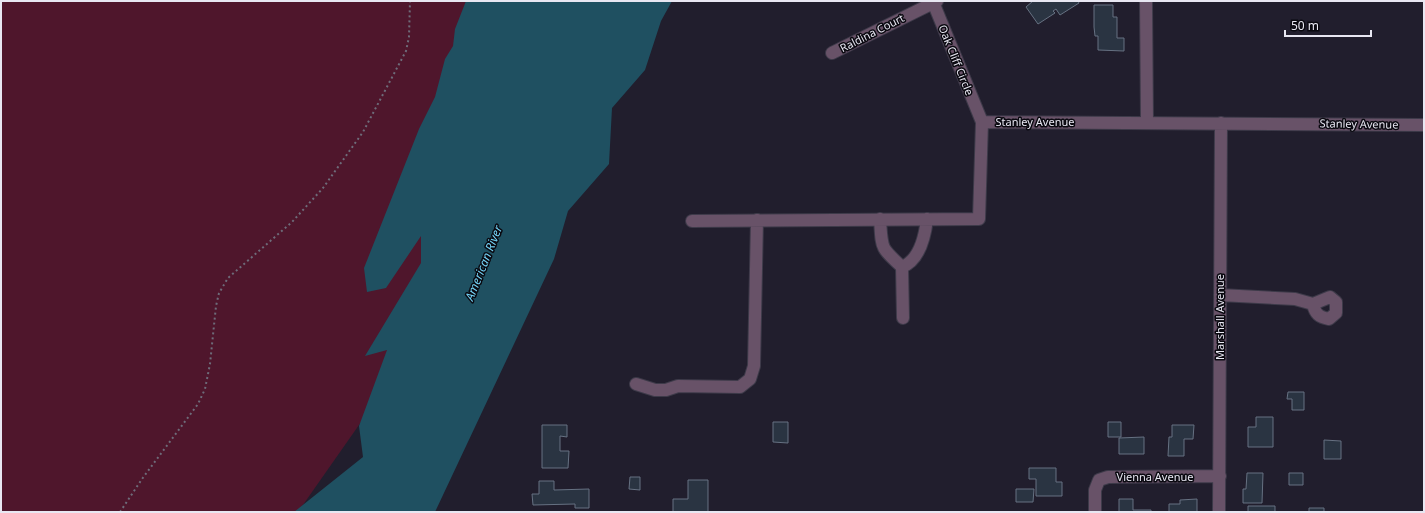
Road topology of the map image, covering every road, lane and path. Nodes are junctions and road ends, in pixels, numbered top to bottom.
1 (410, 1) edge
2 (1146, 1) edge
3 (935, 2) edge
4 (832, 53) dead end
5 (982, 122) junction
6 (1147, 122) junction
7 (1221, 123) junction
8 (1424, 125) edge
9 (927, 219) junction
10 (757, 220) junction
11 (880, 220) junction
12 (692, 221) dead end
13 (902, 267) junction
14 (1220, 295) junction
15 (1313, 304) dead end
16 (903, 318) dead end
17 (636, 384) dead end
18 (1220, 476) junction
19 (120, 512) edge
20 (1095, 512) edge
21 (1219, 512) edge

1 - 19 path
2 - 6 street
3 - 4 street, Raldina Court
3 - 5 street, Oak Cliff Circle
5 - 6 street, Stanley Avenue
5 - 9 street, Stanley Avenue
6 - 7 street, Stanley Avenue
7 - 8 street, Stanley Avenue
7 - 14 street, Marshall Avenue
9 - 11 street, Stanley Avenue
9 - 13 street
10 - 11 street, Stanley Avenue
10 - 12 street, Stanley Avenue
10 - 17 street
11 - 13 street
13 - 16 street
14 - 15 street
14 - 18 street, Marshall Avenue
18 - 20 street, Vienna Avenue
18 - 21 street, Marshall Avenue

